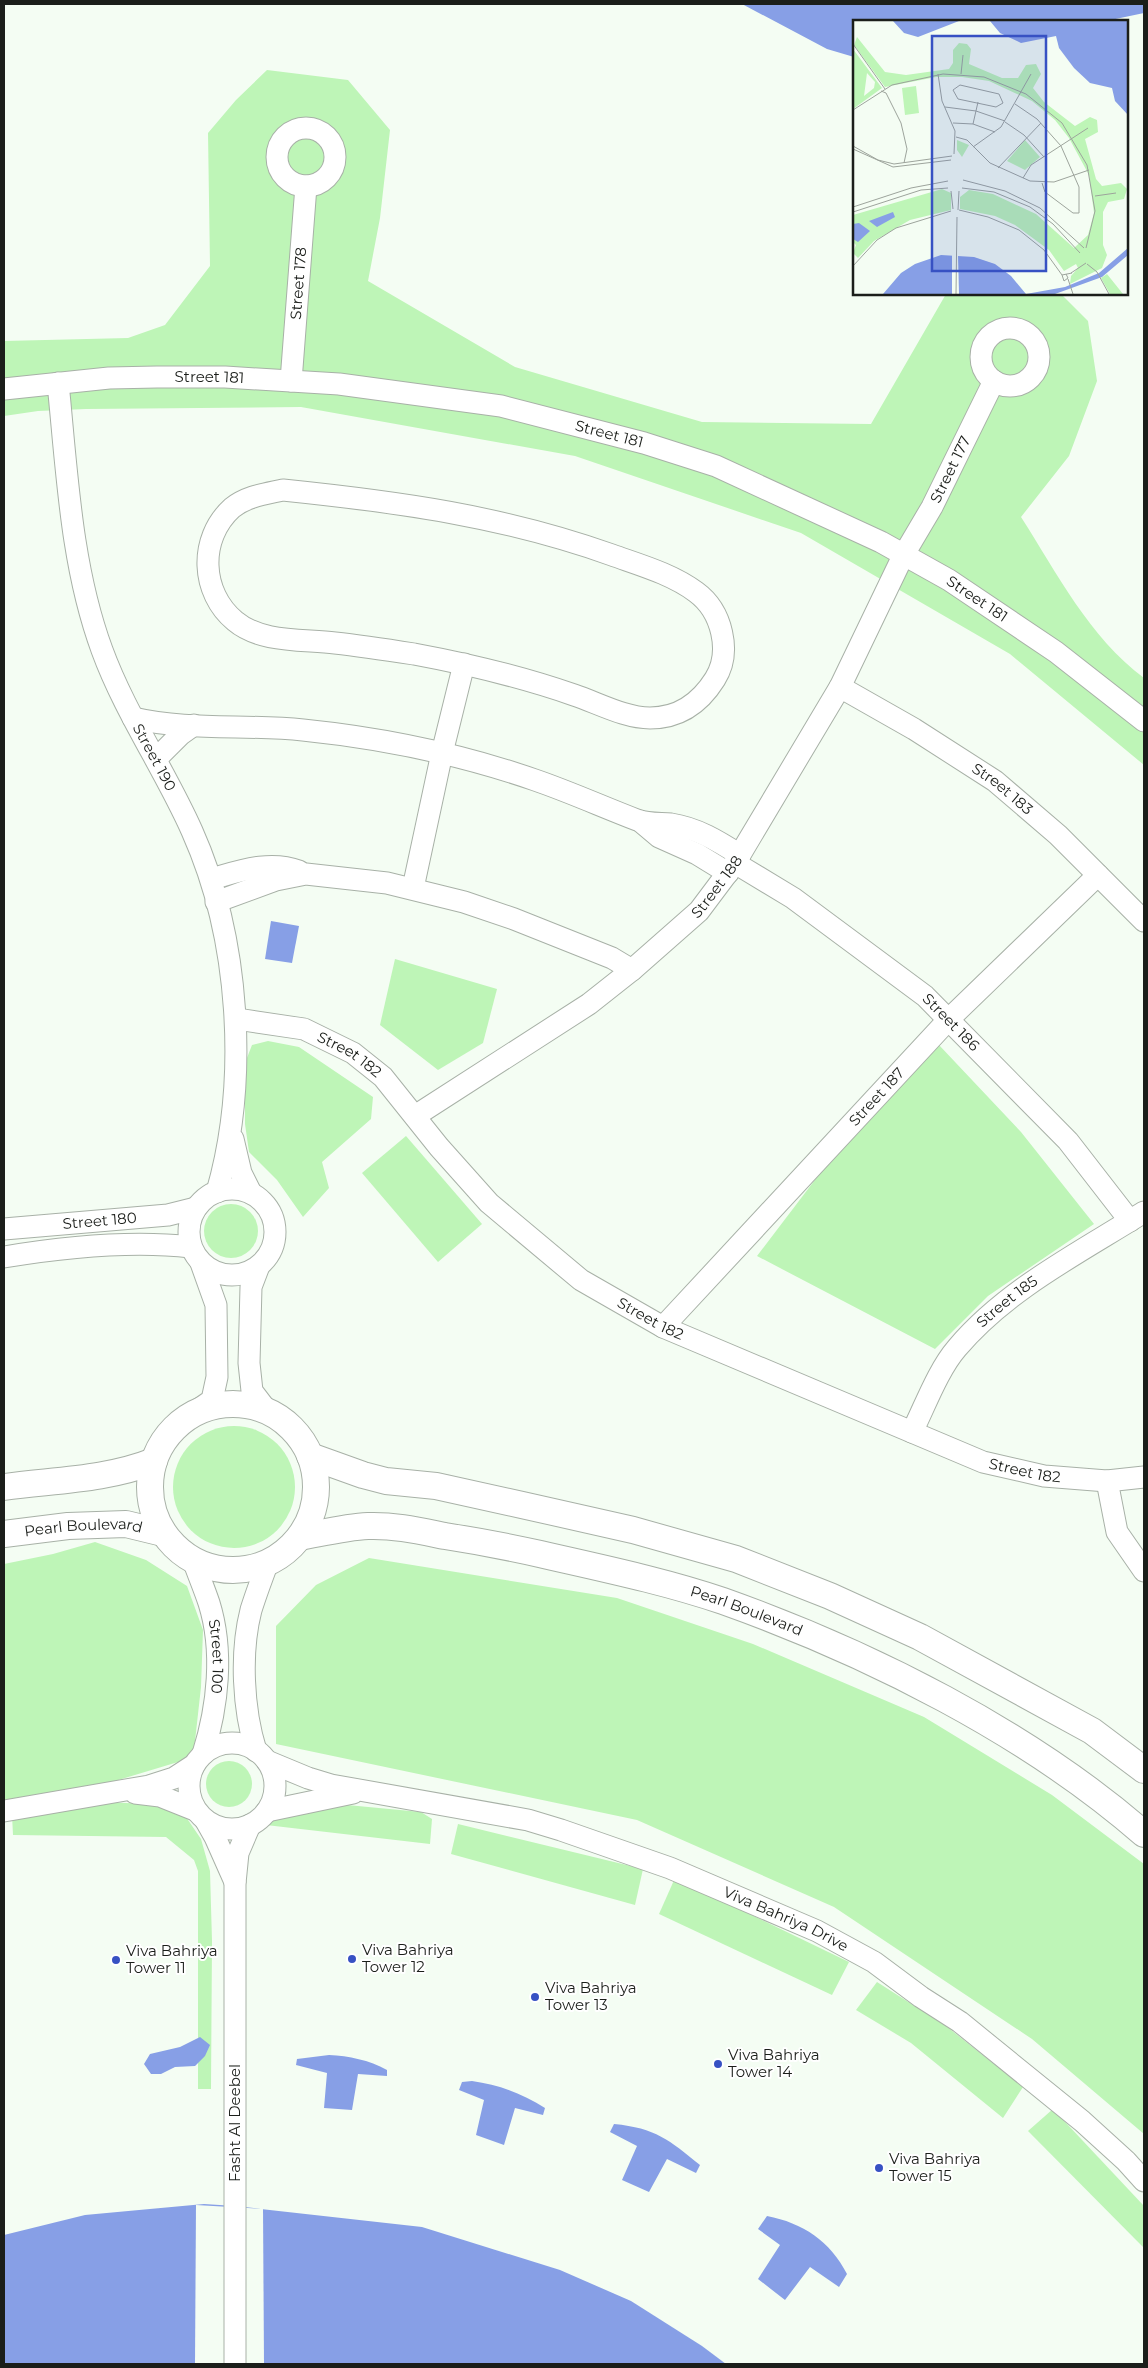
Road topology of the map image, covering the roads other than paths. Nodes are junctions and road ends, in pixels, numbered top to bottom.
1 (306, 186) dead end
2 (994, 380) dead end
3 (291, 381) junction
4 (58, 383) junction
5 (4, 389) edge
6 (903, 556) junction
7 (464, 664) junction
8 (840, 687) junction
9 (133, 718) junction
10 (1144, 721) edge
11 (194, 725) junction
12 (442, 753) junction
13 (156, 759) junction
14 (734, 864) junction
15 (306, 874) junction
16 (1098, 875) junction
17 (211, 879) junction
18 (413, 888) junction
19 (216, 902) junction
20 (1144, 921) edge
21 (632, 970) junction
22 (237, 1019) junction
23 (949, 1019) junction
24 (415, 1116) junction
25 (231, 1134) junction
26 (217, 1192) junction
27 (251, 1193) junction
28 (196, 1208) junction
29 (1137, 1217) edge
30 (4, 1229) edge
31 (196, 1255) junction
32 (4, 1257) edge
33 (259, 1266) junction
34 (663, 1327) junction
35 (268, 1412) junction
36 (189, 1416) junction
37 (912, 1432) junction
38 (310, 1456) junction
39 (154, 1461) junction
40 (1144, 1477) edge
41 (1107, 1481) junction
42 (4, 1487) edge
43 (163, 1533) junction
44 (4, 1534) edge
45 (300, 1537) junction
46 (193, 1560) junction
47 (268, 1562) junction
48 (1144, 1571) edge
49 (262, 1756) junction
50 (198, 1759) junction
51 (1144, 1770) edge
52 (361, 1791) junction
53 (118, 1792) junction
54 (4, 1811) edge
55 (267, 1811) junction
56 (201, 1815) junction
57 (250, 1825) junction
58 (1144, 1834) edge
59 (235, 1883) junction
60 (1144, 2182) edge
61 (235, 2364) edge

1 - 3 street, Street 178
2 - 6 street, Street 177
3 - 4 street, Street 181
3 - 6 street, Street 181
4 - 5 street, Street 181
4 - 9 street, Street 190
6 - 8 street, Street 188
6 - 10 street, Street 181
7 - 7 street
7 - 12 street
8 - 14 street, Street 188
8 - 16 street, Street 183
9 - 11 street, Street 186
9 - 13 street, Street 190
11 - 12 street, Street 186
11 - 13 street
12 - 14 street, Street 186
12 - 18 street
13 - 17 street, Street 190
14 - 21 street, Street 188
14 - 23 street, Street 186
15 - 17 street
15 - 18 street
15 - 19 street
16 - 20 street, Street 183
16 - 23 street, Street 187
17 - 19 street, Street 190
18 - 21 street
19 - 22 street, Street 190
21 - 24 street, Street 188
22 - 24 street, Street 182
22 - 25 street, Street 190
23 - 29 street, Street 186
23 - 34 street, Street 187
24 - 34 street, Street 182
25 - 26 street, Street 190
25 - 27 street, Street 190
26 - 27 street
26 - 28 street
27 - 33 street
28 - 30 street, Street 180
28 - 31 street
29 - 37 street, Street 185
31 - 32 street, Street 180
31 - 33 street
31 - 36 street
33 - 35 street
34 - 37 street, Street 182
35 - 36 main road
35 - 38 main road
36 - 39 main road
37 - 41 street, Street 182
38 - 45 main road
38 - 51 main road
39 - 42 main road
39 - 43 main road
40 - 41 street, Street 182
41 - 48 street
43 - 44 main road, Pearl Boulevard
43 - 46 main road
45 - 47 main road
45 - 58 main road, Pearl Boulevard
46 - 47 main road
46 - 50 street, Street 100
47 - 49 street, Street 100
49 - 50 street
49 - 52 street, Viva Bahriya Drive
49 - 55 street
50 - 53 street
50 - 56 street
52 - 55 street, Viva Bahriya Drive
52 - 60 street, Viva Bahriya Drive
53 - 54 street
53 - 56 street
55 - 57 street
56 - 57 street
56 - 59 street, Fasht Al Deebel
57 - 59 street, Fasht Al Deebel
59 - 61 street, Fasht Al Deebel

